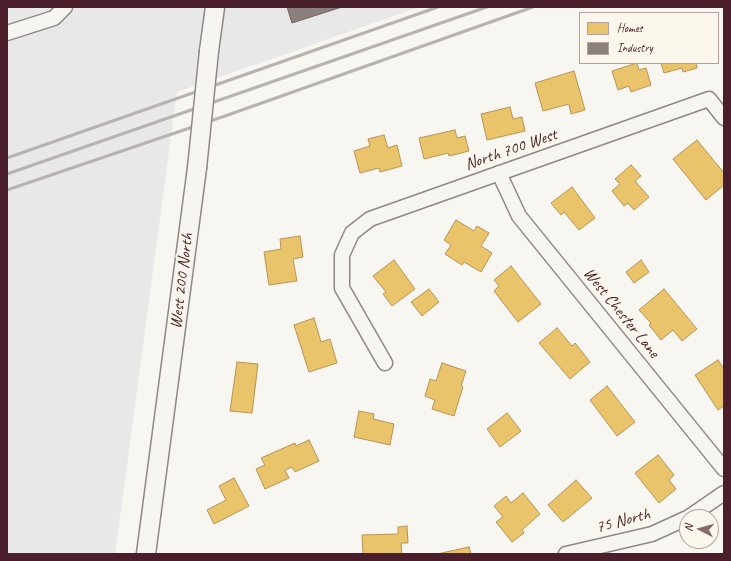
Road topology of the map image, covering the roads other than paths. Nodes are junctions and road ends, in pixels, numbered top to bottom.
1 (65, 7) edge
2 (215, 7) edge
3 (7, 33) edge
4 (724, 118) edge
5 (499, 173) junction
6 (385, 363) dead end
7 (724, 469) edge
8 (724, 492) edge
9 (700, 509) edge
10 (679, 521) edge
11 (146, 554) edge
12 (566, 554) edge

1 - 3 street
2 - 11 main road, West 200 North, bridge
4 - 5 street, North 700 West
5 - 6 street, North 700 West
5 - 7 street, West Chester Lane
8 - 9 street, 75 North
10 - 12 street, 75 North

